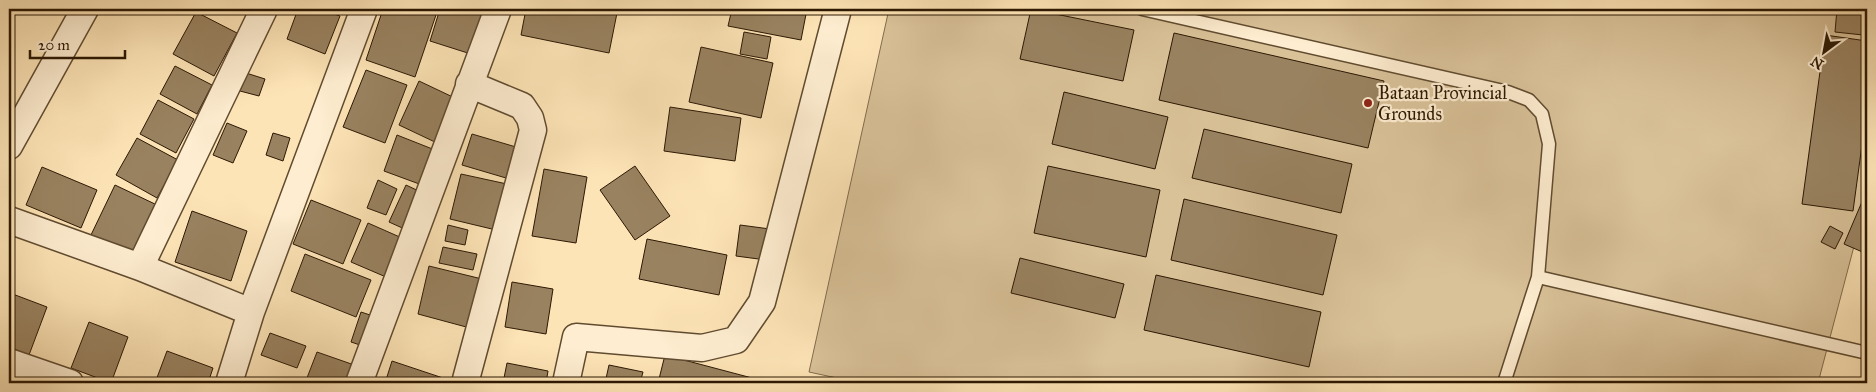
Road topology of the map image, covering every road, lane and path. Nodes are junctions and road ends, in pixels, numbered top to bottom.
1 (85, 9) edge
2 (264, 9) edge
3 (364, 9) edge
4 (498, 9) edge
5 (838, 9) edge
6 (1142, 9) edge
7 (469, 84) junction
8 (9, 146) edge
9 (9, 220) edge
10 (140, 267) junction
11 (1538, 277) junction
12 (251, 312) junction
13 (1867, 353) edge
14 (9, 362) edge
15 (70, 383) edge
16 (229, 383) edge
17 (359, 383) edge
18 (465, 383) edge
19 (566, 383) edge
20 (1504, 383) edge

1 - 8 street
2 - 10 street
3 - 12 street
4 - 7 street
5 - 19 street
6 - 11 lane
7 - 17 street
7 - 18 street
9 - 10 street
10 - 12 street
11 - 13 lane
11 - 20 lane
12 - 16 street
14 - 15 street

